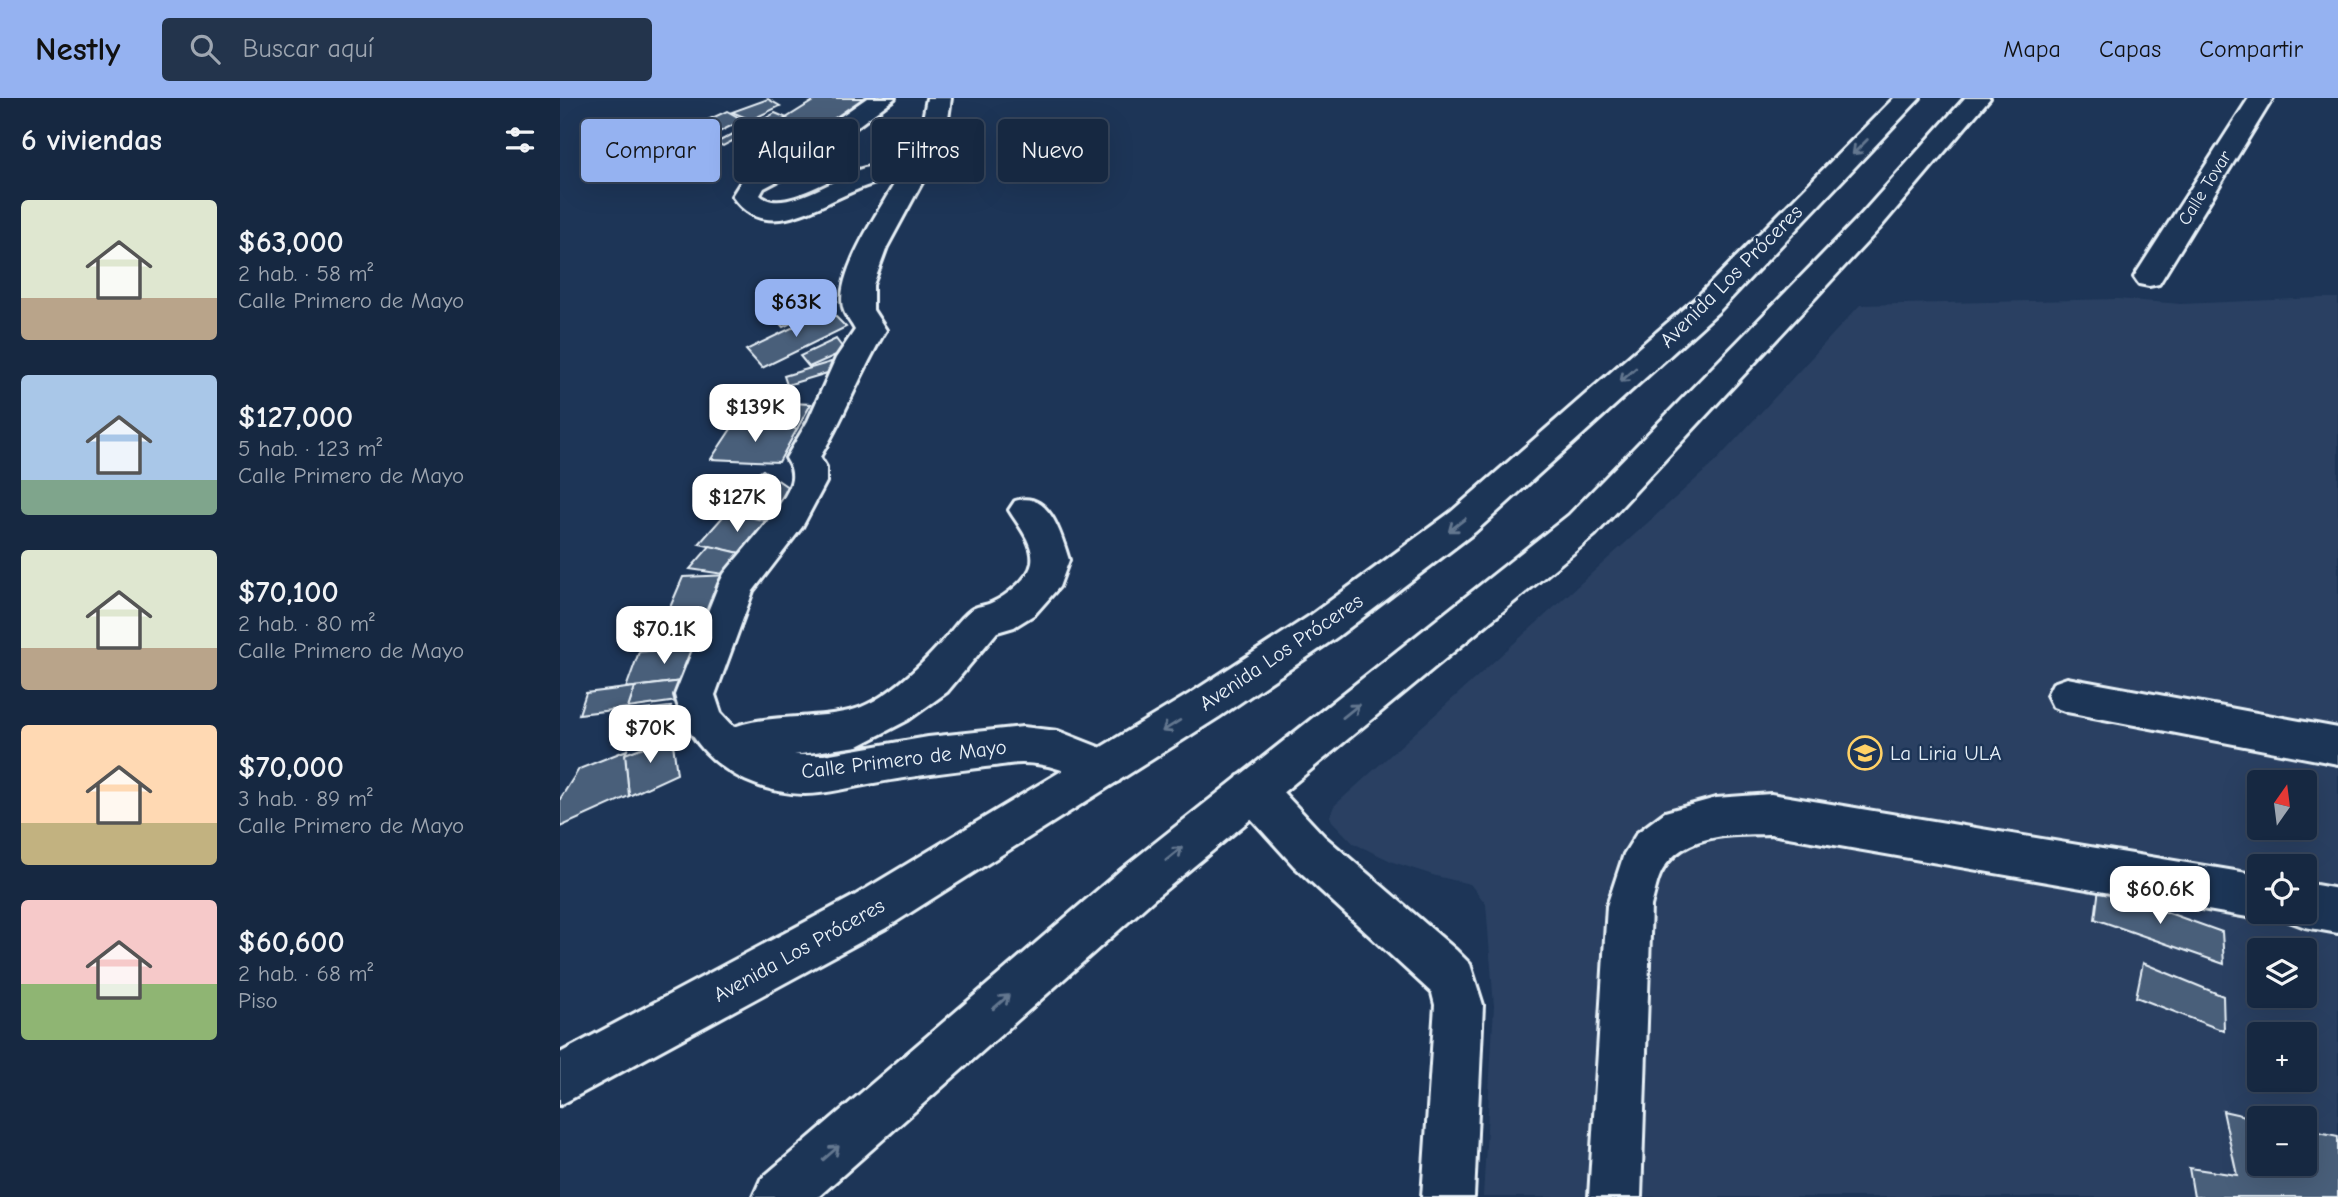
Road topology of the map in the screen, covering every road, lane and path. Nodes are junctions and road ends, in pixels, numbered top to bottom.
1 (883, 98) edge
2 (939, 98) edge
3 (1908, 98) edge
4 (1978, 98) edge
5 (2260, 98) edge
6 (935, 119) edge
7 (872, 175) edge
8 (908, 182) edge
9 (2149, 277) dead end
10 (1027, 510) dead end
11 (2067, 695) dead end
12 (2338, 746) edge
13 (726, 748) junction
14 (1104, 768) junction
15 (1253, 790) junction
16 (2247, 895) edge
17 (2317, 907) edge
18 (2338, 911) edge
19 (560, 1080) edge
20 (779, 1197) edge
21 (1448, 1197) edge
22 (1615, 1197) edge

1 - 7 main road
2 - 6 main road, Calle Primero de Mayo
3 -> 14 main road, Avenida Los Próceres
15 -> 4 main road
5 - 9 main road, Calle Tovar
8 - 13 main road, Calle Primero de Mayo
10 - 13 main road
11 - 12 main road
13 - 14 main road, Calle Primero de Mayo
14 - 19 main road, Avenida Los Próceres
20 -> 15 main road
15 - 21 main road
16 - 22 main road
17 - 18 main road

